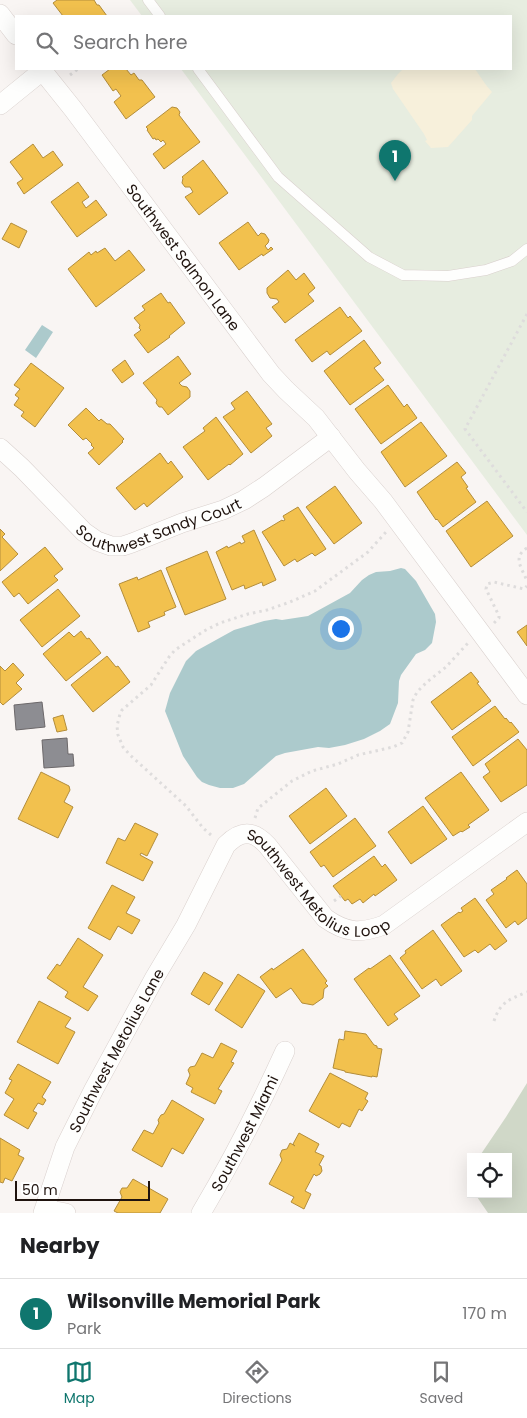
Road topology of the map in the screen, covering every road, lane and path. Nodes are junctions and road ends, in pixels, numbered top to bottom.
1 (148, 0) edge
2 (0, 14) edge
3 (159, 15) edge
4 (15, 34) edge
5 (42, 70) edge
6 (76, 70) edge
7 (199, 70) edge
8 (70, 74) dead end
9 (0, 105) edge
10 (527, 249) edge
11 (527, 314) edge
12 (331, 436) junction
13 (0, 448) edge
14 (527, 512) edge
15 (398, 521) junction
16 (527, 548) edge
17 (527, 581) edge
18 (527, 586) edge
19 (493, 623) dead end
20 (469, 642) dead end
21 (527, 695) edge
22 (527, 822) edge
23 (252, 833) junction
24 (226, 845) junction
25 (202, 895) joint
26 (341, 896) dead end
27 (332, 902) dead end
28 (527, 992) edge
29 (494, 1021) dead end
30 (285, 1051) dead end
31 (45, 1212) edge
32 (66, 1213) edge
33 (201, 1213) edge

1 - 3 lane
2 - 4 street
5 - 9 street
5 - 12 street, Southwest Salmon Lane
6 - 8 path
7 - 10 lane
11 - 14 path
12 - 13 street, Southwest Sandy Court
12 - 15 street
15 - 21 street
15 - 24 path
16 - 17 path
18 - 19 path
20 - 23 path
22 - 23 street, Southwest Metolius Loop
23 - 24 street, Southwest Metolius Loop
24 - 25 street, Southwest Metolius Loop
25 - 31 street, Southwest Metolius Lane
26 - 27 path
28 - 29 path
30 - 33 street, Southwest Miami
31 - 32 street

